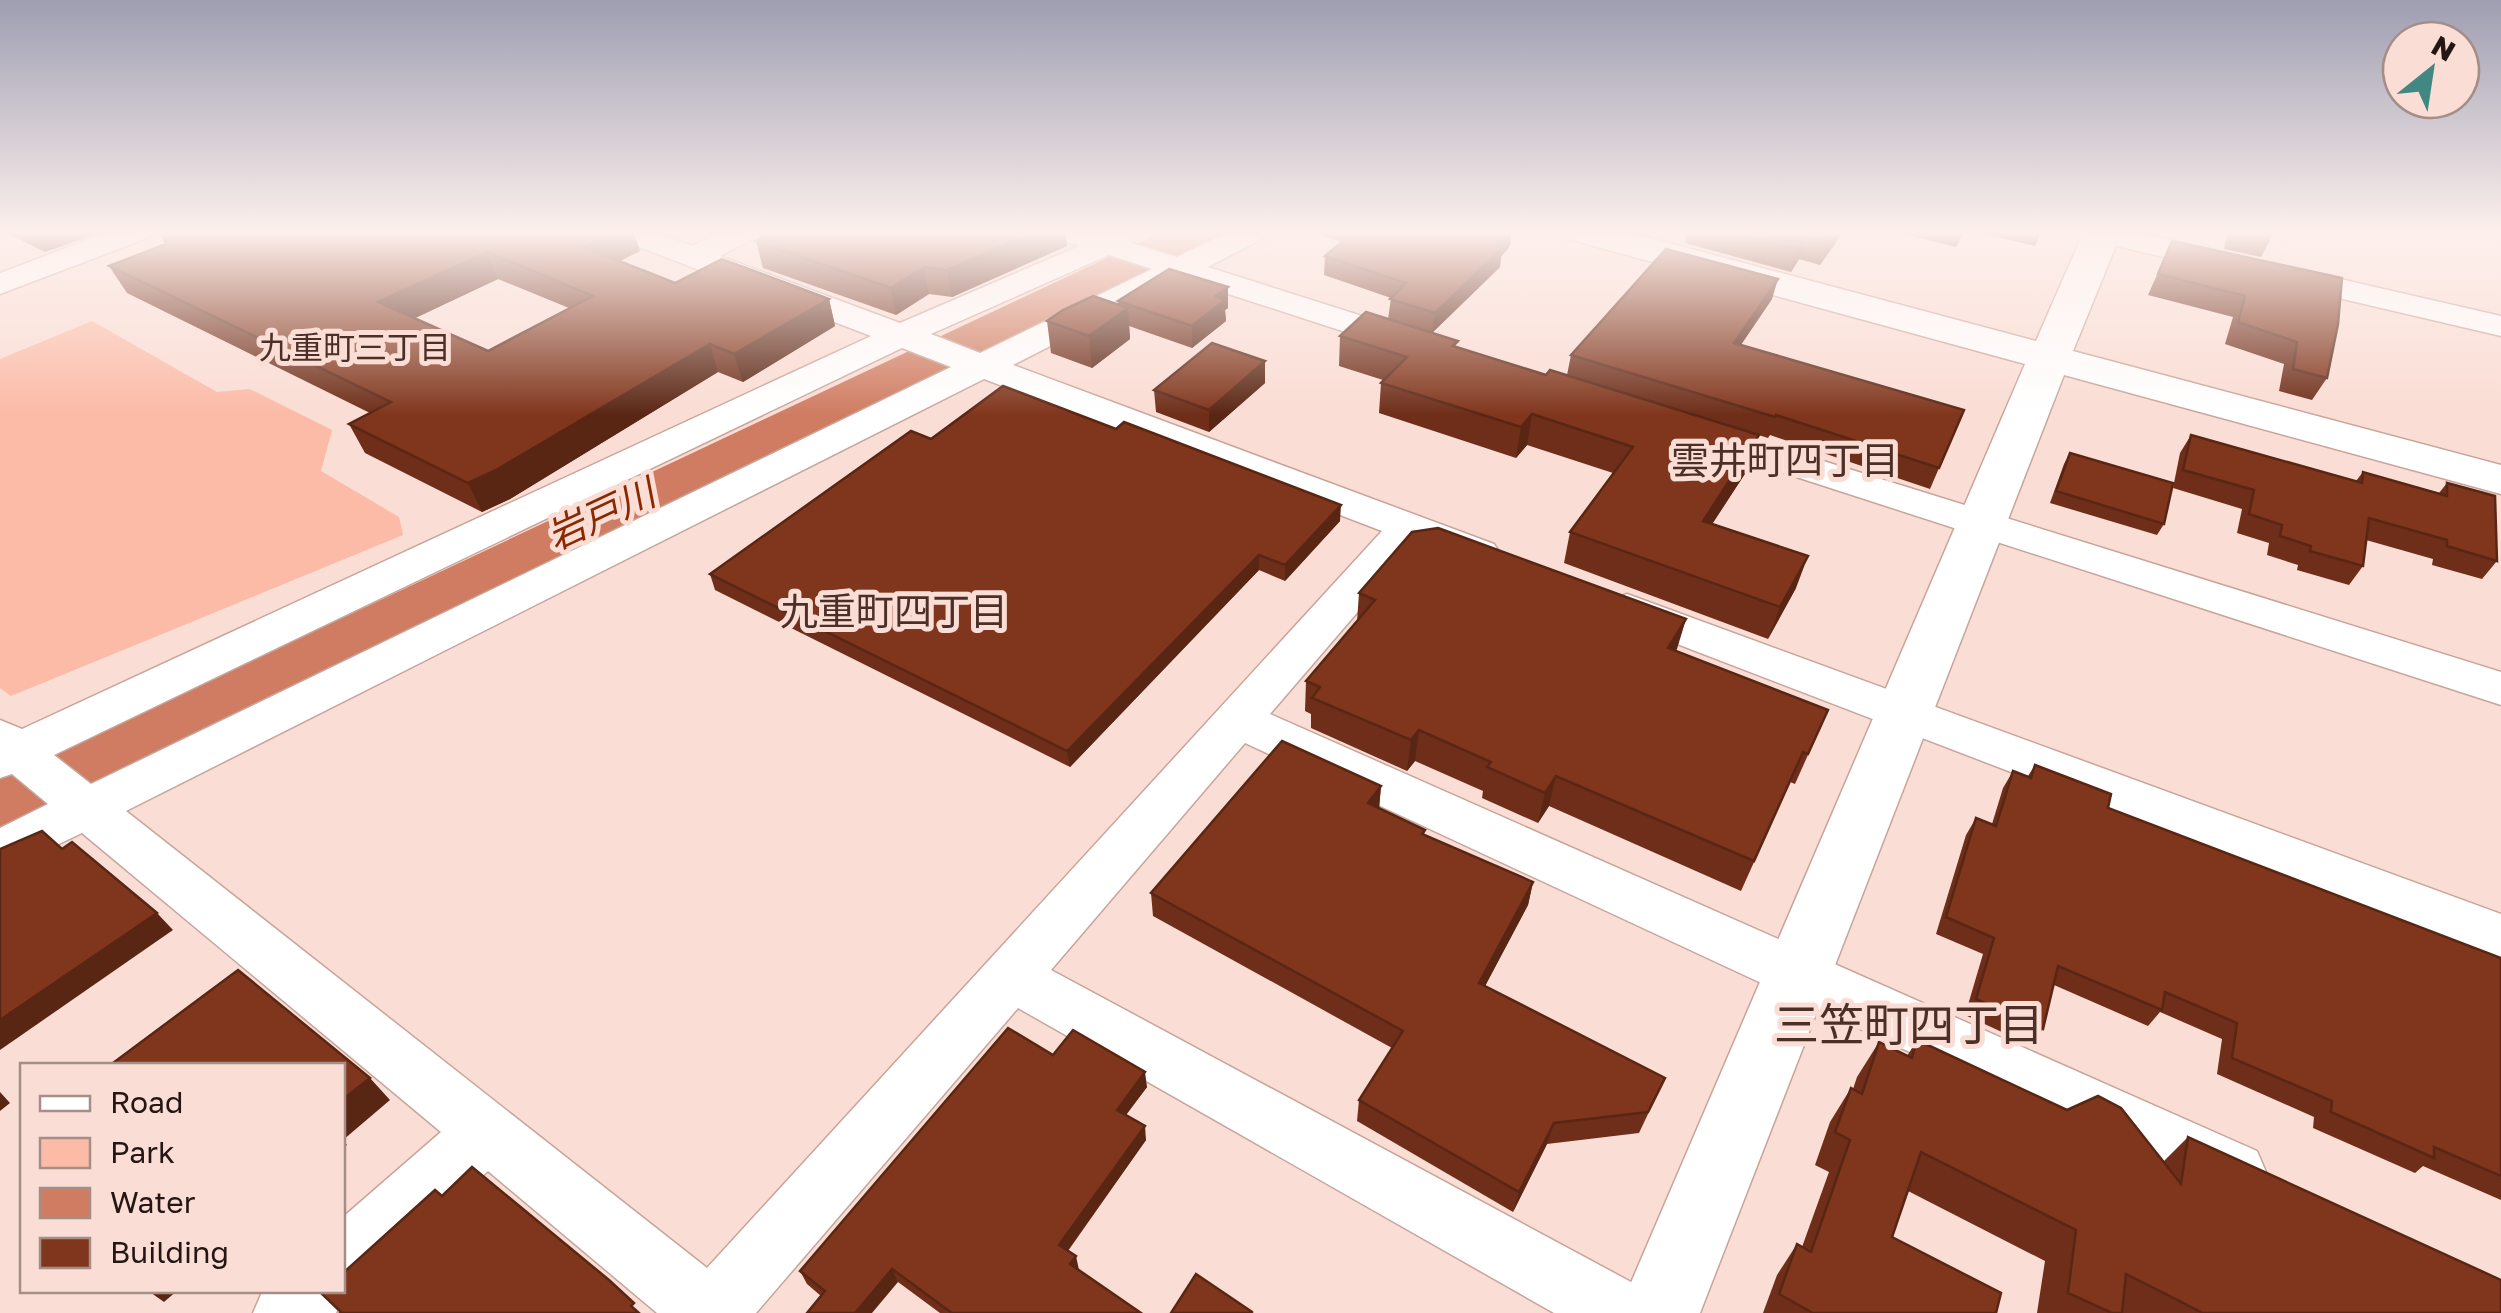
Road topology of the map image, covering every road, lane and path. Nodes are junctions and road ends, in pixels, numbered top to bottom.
1 (787, 292) edge
2 (1009, 292) edge
3 (1122, 292) edge
4 (1254, 292) edge
5 (1807, 292) edge
6 (2076, 292) edge
7 (2357, 292) edge
8 (2501, 326) edge
9 (910, 338) junction
10 (1439, 351) edge
11 (2050, 358) junction
12 (975, 363) junction
13 (1663, 422) edge
14 (2501, 480) edge
15 (1980, 523) junction
16 (1409, 526) junction
17 (1519, 568) edge
18 (1592, 595) edge
19 (2501, 690) edge
20 (1902, 712) junction
21 (1238, 720) junction
22 (12, 753) edge
23 (85, 806) junction
24 (0, 851) edge
25 (2501, 938) edge
26 (1798, 974) junction
27 (1011, 976) junction
28 (486, 1132) junction
29 (2285, 1194) edge
30 (345, 1259) edge
31 (309, 1293) edge
32 (287, 1313) edge
33 (711, 1313) edge
34 (1620, 1313) edge
35 (1659, 1313) edge

1 - 9 street
2 - 9 street
3 - 12 street
4 - 10 street
5 - 11 street
6 - 11 street
7 - 8 street
9 - 12 street
9 - 22 street
11 - 14 street
11 - 15 street
12 - 16 street
12 - 23 street
13 - 15 street
15 - 19 street
15 - 20 street
16 - 17 street
16 - 21 street
18 - 20 street
20 - 25 street
20 - 26 street
21 - 26 street
21 - 27 street
22 - 23 street
23 - 24 street
23 - 28 street
26 - 29 street
26 - 35 street
27 - 33 street
27 - 34 street
28 - 30 street
28 - 33 street
31 - 32 street

